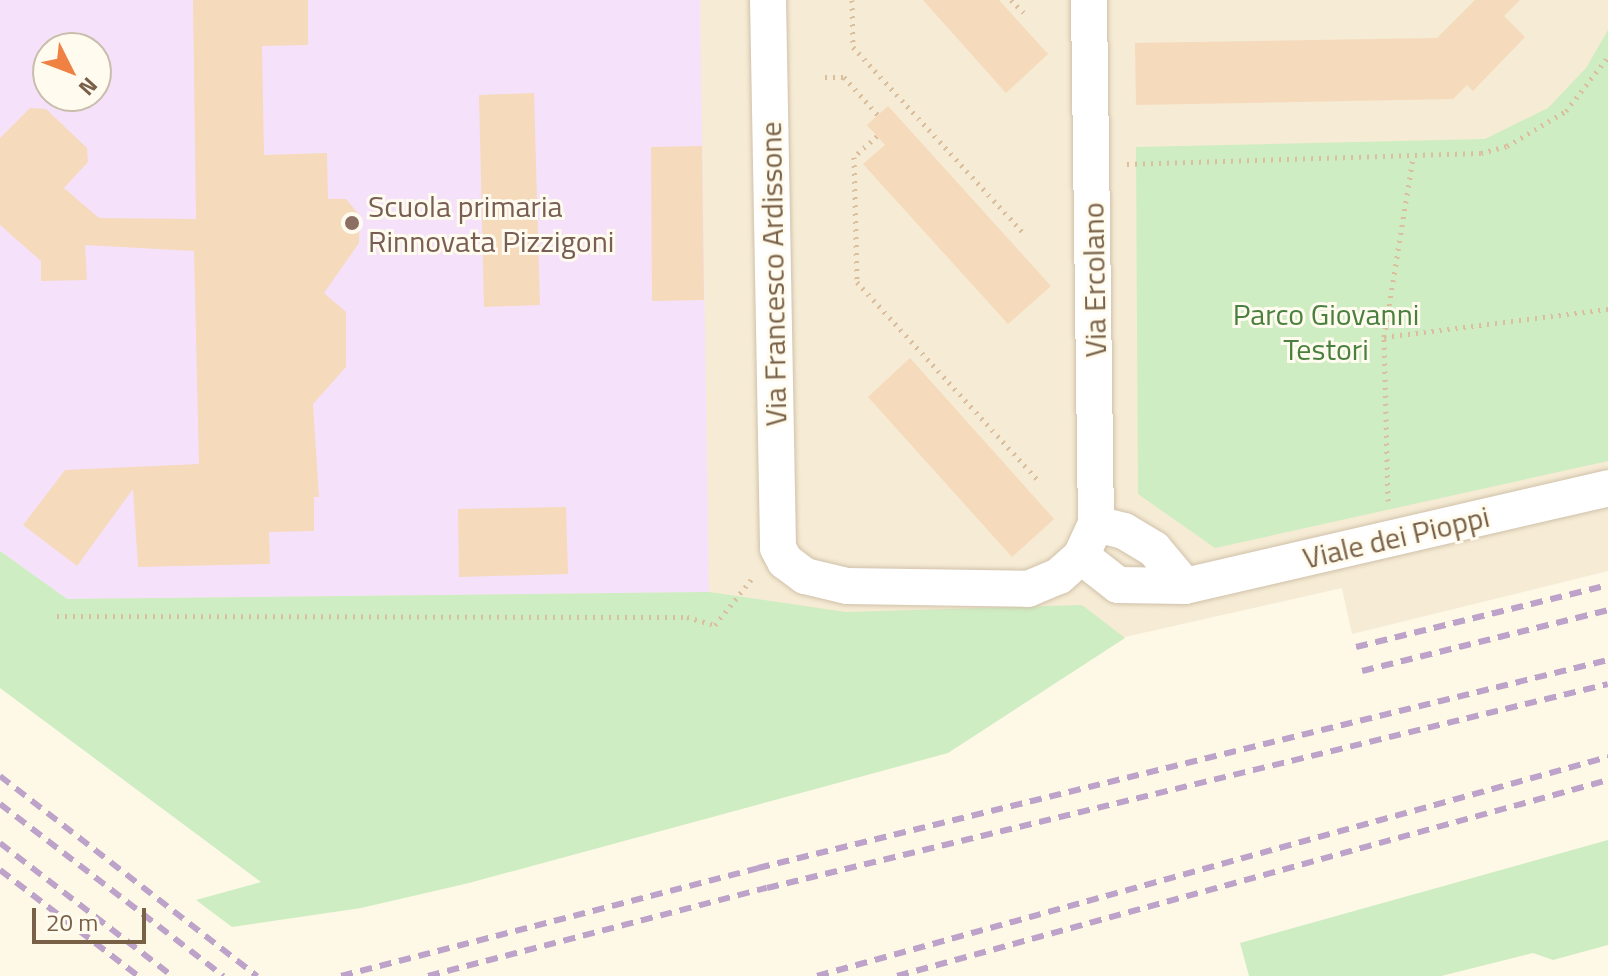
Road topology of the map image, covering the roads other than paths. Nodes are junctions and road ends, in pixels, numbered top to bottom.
1 (768, 0) edge
2 (1089, 0) edge
3 (1608, 488) edge
4 (1088, 540) junction
5 (1185, 586) junction

1 - 4 street, Via Francesco Ardissone
2 - 4 street, Via Ercolano
3 - 5 street, Viale dei Pioppi
4 - 5 street
4 - 5 street, Viale dei Pioppi

